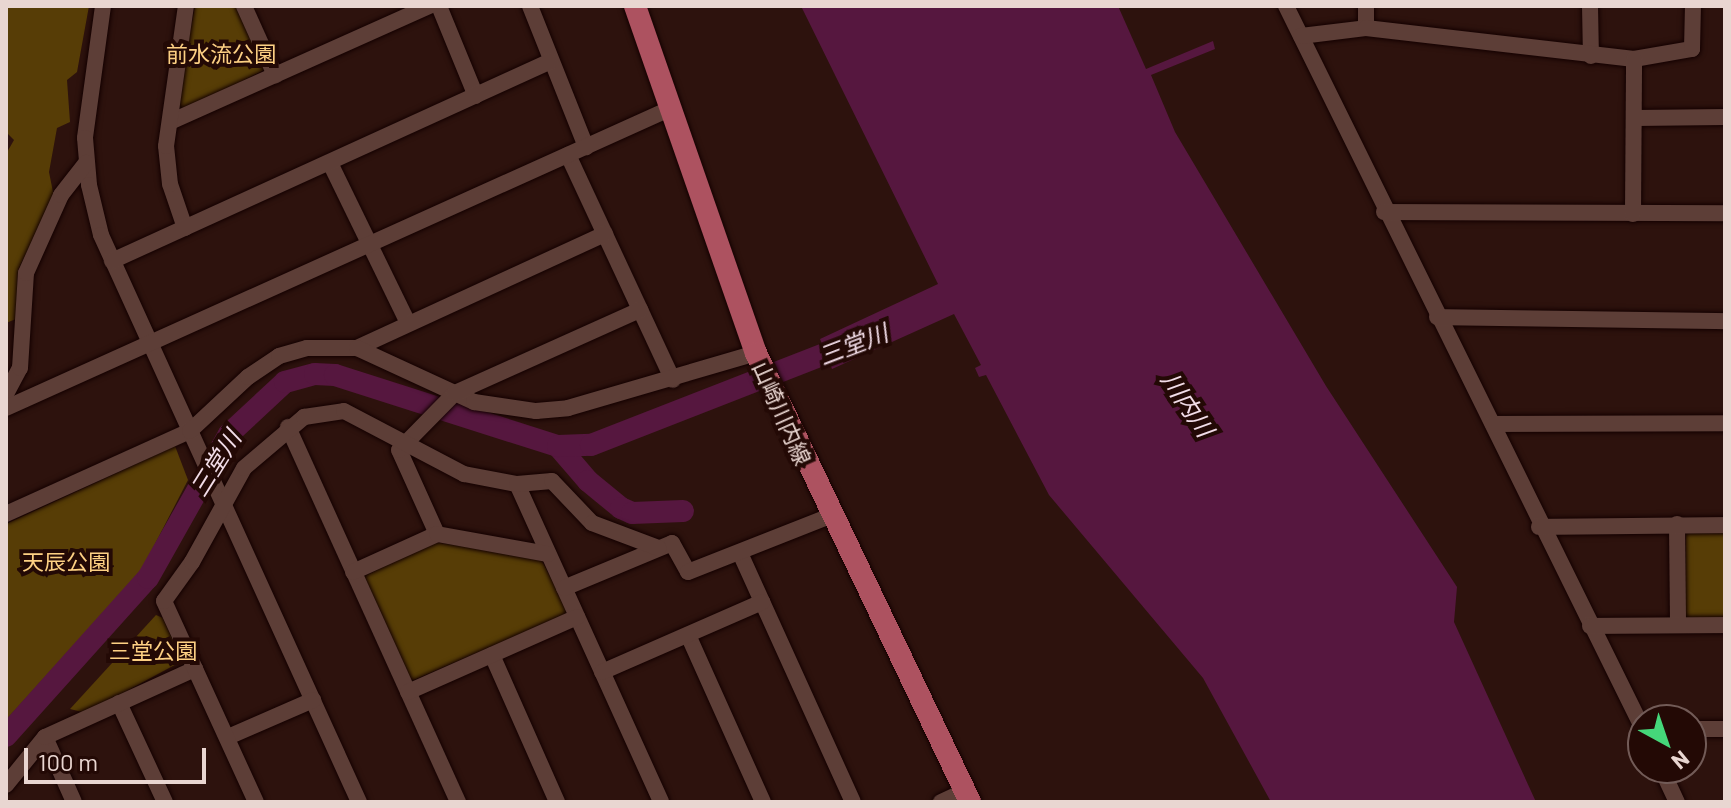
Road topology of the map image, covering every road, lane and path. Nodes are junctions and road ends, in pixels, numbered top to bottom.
1 (103, 6) edge
2 (186, 6) edge
3 (244, 6) edge
4 (429, 6) edge
5 (439, 6) edge
6 (530, 6) edge
7 (635, 6) edge
8 (1286, 6) edge
9 (1366, 6) edge
10 (1590, 6) edge
11 (1693, 6) edge
12 (1366, 28) junction
13 (1301, 36) junction
14 (1591, 56) junction
15 (1634, 59) junction
16 (549, 62) junction
17 (275, 75) junction
18 (476, 96) junction
19 (669, 109) junction
20 (1725, 117) edge
21 (1635, 118) junction
22 (170, 122) junction
23 (586, 147) junction
24 (568, 155) junction
25 (86, 163) junction
26 (330, 163) junction
27 (1384, 212) junction
28 (1725, 213) edge
29 (1633, 214) junction
30 (185, 228) junction
31 (605, 234) junction
32 (369, 246) junction
33 (112, 261) junction
34 (640, 310) junction
35 (1437, 317) junction
36 (1725, 321) edge
37 (23, 323) junction
38 (408, 323) junction
39 (6, 330) edge
40 (150, 342) junction
41 (357, 348) junction
42 (756, 353) junction
43 (673, 380) junction
44 (6, 394) edge
45 (451, 397) junction
46 (6, 408) edge
47 (1725, 423) edge
48 (1493, 424) junction
49 (288, 427) junction
50 (192, 434) junction
51 (408, 442) junction
52 (517, 484) junction
53 (220, 498) junction
54 (8, 509) edge
55 (830, 516) junction
56 (1677, 524) junction
57 (1725, 525) edge
58 (1539, 527) junction
59 (437, 534) junction
60 (658, 548) junction
61 (740, 553) junction
62 (548, 554) junction
63 (353, 572) junction
64 (564, 588) junction
65 (762, 602) junction
66 (577, 617) junction
67 (1678, 624) junction
68 (1725, 625) edge
69 (1590, 626) junction
70 (688, 635) junction
71 (492, 655) junction
72 (195, 669) junction
73 (602, 672) junction
74 (408, 692) junction
75 (313, 700) junction
76 (119, 703) junction
77 (1631, 704) edge
78 (45, 737) junction
79 (228, 737) junction
80 (6, 785) edge
81 (968, 797) edge
82 (74, 802) edge
83 (165, 802) edge
84 (256, 802) edge
85 (359, 802) edge
86 (458, 802) edge
87 (557, 802) edge
88 (661, 802) edge
89 (763, 802) edge
90 (853, 802) edge
91 (941, 802) edge

1 - 25 street
2 - 22 street
3 - 17 street
4 - 17 street
5 - 18 street
6 - 16 street
7 - 19 main road, 山崎川内線
8 - 13 street
9 - 12 street
10 - 14 street
11 - 15 street
12 - 13 street
12 - 14 street
13 - 27 street
14 - 15 street
15 - 21 street
16 - 18 street
16 - 23 street
17 - 22 street
18 - 26 street
19 - 23 street
19 - 42 main road, 山崎川内線
20 - 21 street
21 - 29 street
22 - 30 street
23 - 24 street
24 - 31 street
24 - 32 street
25 - 33 street
25 - 37 street
26 - 30 street
26 - 32 street
27 - 29 street
27 - 35 street
28 - 29 street
30 - 33 street
31 - 34 street
31 - 38 street
32 - 38 street
32 - 40 street
33 - 40 street
34 - 43 street
34 - 45 street
35 - 36 street
35 - 48 street
37 - 39 street
37 - 44 street
38 - 41 street
40 - 46 street
40 - 50 street
41 - 45 street
41 - 50 street
42 - 43 street
42 - 55 main road, 山崎川内線
43 - 45 street
45 - 51 street
47 - 48 street
48 - 58 street
49 - 51 street
49 - 53 street
49 - 63 street
50 - 53 street
50 - 54 street
51 - 52 street
51 - 59 street
52 - 60 street
52 - 62 street
53 - 72 street
53 - 75 street
55 - 61 street
55 - 81 main road, 山崎川内線
56 - 57 street
56 - 58 street
56 - 67 street
58 - 69 street
59 - 62 street
59 - 63 street
60 - 61 street
60 - 64 street
61 - 65 street
62 - 64 street
63 - 74 street
64 - 66 street
65 - 70 street
65 - 90 street
66 - 71 street
66 - 73 street
67 - 68 street
67 - 69 street
69 - 77 street
70 - 73 street
70 - 89 street
71 - 74 street
71 - 87 street
72 - 76 street
72 - 79 street
73 - 88 street
74 - 86 street
75 - 79 street
75 - 85 street
76 - 78 street
76 - 83 street
78 - 80 street
78 - 82 street
79 - 84 street
81 - 91 street

